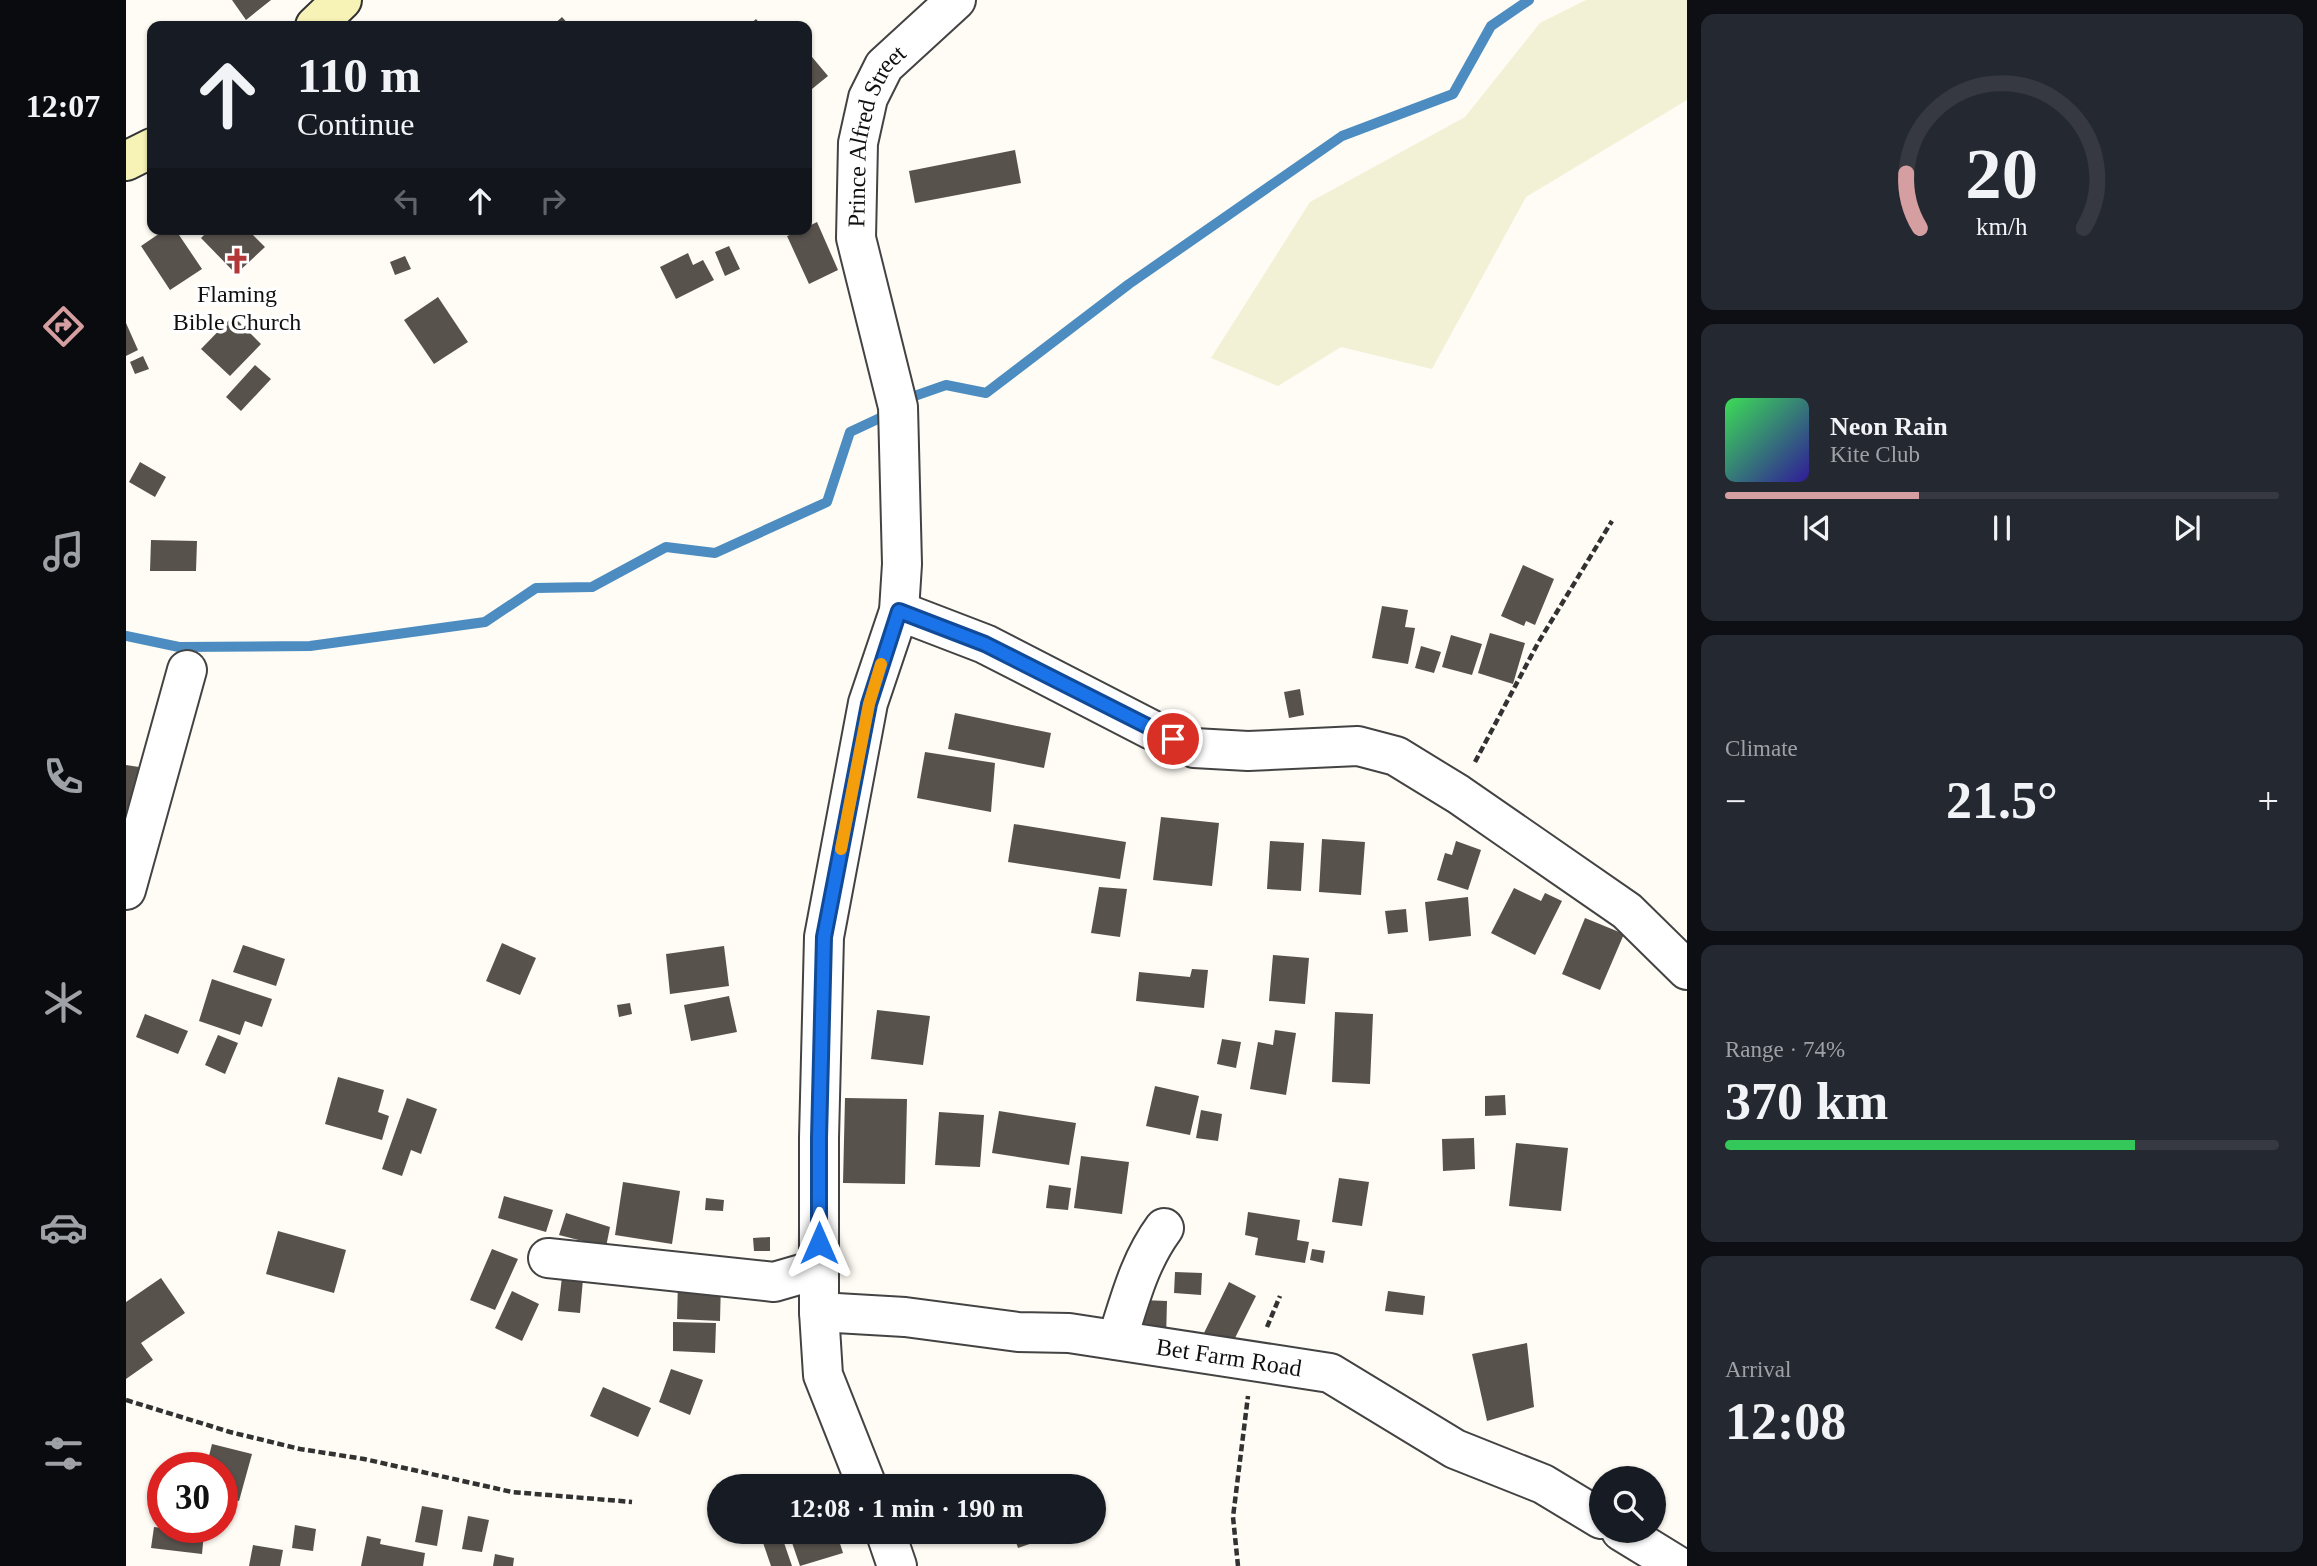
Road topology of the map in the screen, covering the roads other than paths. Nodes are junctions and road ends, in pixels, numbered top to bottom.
1 (342, 0) edge
2 (956, 0) edge
3 (319, 21) edge
4 (147, 150) edge
5 (126, 161) edge
6 (899, 611) junction
7 (187, 670) dead end
8 (126, 890) edge
9 (1687, 971) edge
10 (1164, 1228) dead end
11 (548, 1258) dead end
12 (819, 1269) junction
13 (819, 1312) junction
14 (1117, 1340) junction
15 (862, 1474) edge
16 (1589, 1512) edge
17 (1641, 1543) edge
18 (889, 1544) edge
19 (897, 1566) edge
20 (1678, 1566) edge

1 - 3 street
2 - 6 street, Prince Alfred Street
4 - 5 street
6 - 9 street
6 - 12 street, Prince Alfred Street
7 - 8 street
10 - 14 street
11 - 12 street
12 - 13 street, Prince Alfred Street
13 - 14 street, Bet Farm Road
13 - 15 street, Prince Alfred Street
14 - 16 street, Bet Farm Road
17 - 20 street
18 - 19 street

